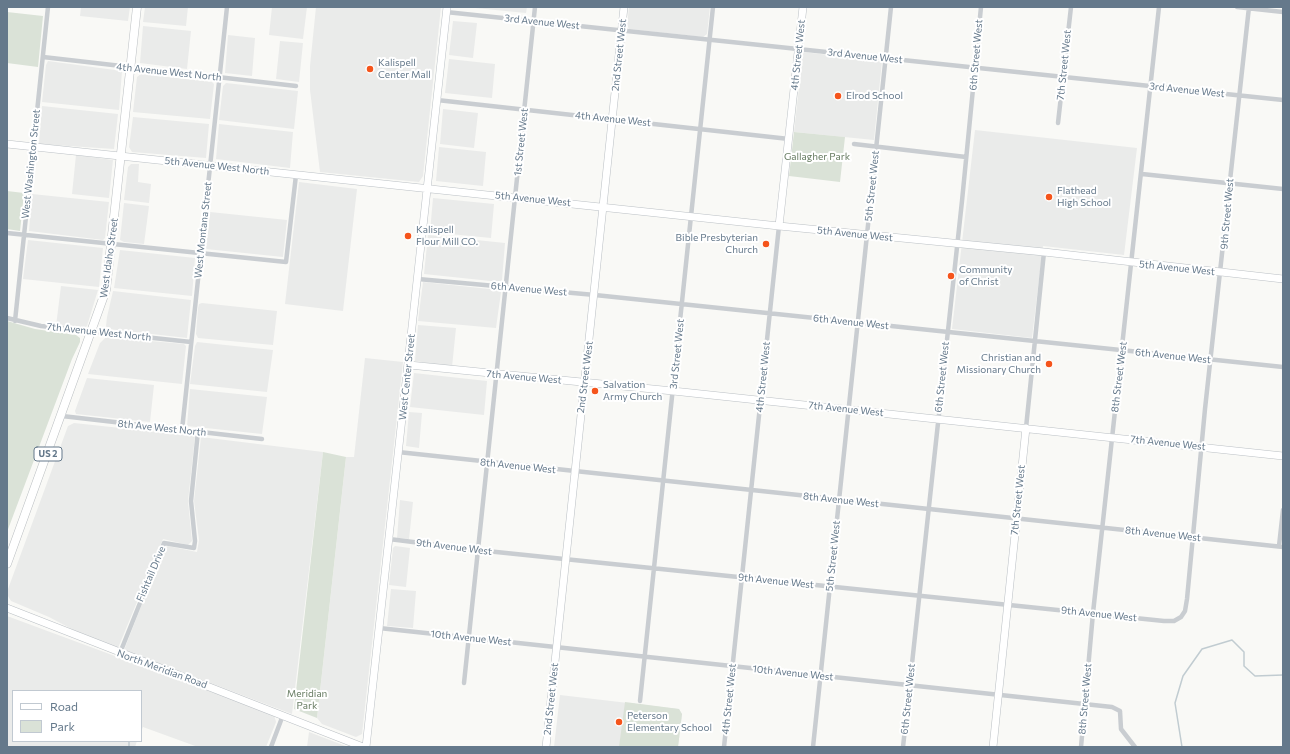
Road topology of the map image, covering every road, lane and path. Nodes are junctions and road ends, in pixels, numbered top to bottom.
1 (48, 7) edge
2 (137, 7) edge
3 (226, 7) edge
4 (535, 7) edge
5 (624, 7) edge
6 (714, 7) edge
7 (803, 7) edge
8 (891, 7) edge
9 (981, 7) edge
10 (1071, 7) edge
11 (1160, 7) edge
12 (1237, 7) edge
13 (1249, 8) edge
14 (447, 10) edge
15 (1283, 12) edge
16 (534, 21) junction
17 (621, 30) junction
18 (710, 40) junction
19 (798, 49) junction
20 (43, 57) junction
21 (886, 58) junction
22 (131, 68) junction
23 (975, 68) junction
24 (219, 77) junction
25 (1063, 77) junction
26 (296, 86) dead end
27 (1151, 86) junction
28 (1240, 96) junction
29 (437, 100) junction
30 (1283, 100) edge
31 (525, 110) junction
32 (612, 119) junction
33 (1058, 123) dead end
34 (701, 129) junction
35 (789, 139) junction
36 (7, 144) edge
37 (854, 144) dead end
38 (876, 146) junction
39 (33, 147) junction
40 (121, 156) junction
41 (966, 157) junction
42 (210, 165) junction
43 (1142, 174) junction
44 (296, 175) junction
45 (1229, 184) junction
46 (427, 189) junction
47 (1283, 189) edge
48 (516, 197) junction
49 (603, 207) junction
50 (691, 216) junction
51 (779, 226) junction
52 (7, 233) edge
53 (24, 235) junction
54 (868, 235) junction
55 (112, 244) junction
56 (957, 244) junction
57 (1044, 252) junction
58 (201, 254) junction
59 (1132, 263) junction
60 (1221, 272) junction
61 (418, 279) junction
62 (1283, 279) edge
63 (506, 287) junction
64 (595, 295) junction
65 (682, 304) junction
66 (769, 314) junction
67 (7, 318) edge
68 (15, 321) junction
69 (858, 323) junction
70 (92, 332) junction
71 (947, 332) junction
72 (1035, 341) junction
73 (191, 342) junction
74 (1122, 350) junction
75 (1211, 359) junction
76 (409, 365) junction
77 (1283, 367) edge
78 (496, 375) junction
79 (585, 383) junction
80 (673, 391) junction
81 (761, 400) junction
82 (848, 409) junction
83 (62, 416) junction
84 (938, 419) junction
85 (1026, 428) junction
86 (182, 430) junction
87 (198, 431) junction
88 (1112, 437) junction
89 (262, 439) dead end
90 (1202, 446) junction
91 (398, 452) junction
92 (1283, 456) edge
93 (487, 462) junction
94 (575, 472) junction
95 (663, 481) junction
96 (751, 490) junction
97 (839, 500) junction
98 (929, 509) junction
99 (1283, 510) edge
100 (1016, 518) junction
101 (1103, 527) junction
102 (1194, 537) junction
103 (389, 539) junction
104 (1281, 546) edge
105 (477, 550) junction
106 (567, 559) junction
107 (7, 564) edge
108 (654, 568) junction
109 (742, 577) junction
110 (830, 586) junction
111 (919, 595) junction
112 (1007, 605) junction
113 (7, 608) edge
114 (1093, 613) junction
115 (1164, 621) joint
116 (379, 628) junction
117 (468, 638) junction
118 (557, 648) junction
119 (120, 653) junction
120 (645, 656) junction
121 (733, 666) junction
122 (820, 676) junction
123 (464, 683) dead end
124 (909, 685) junction
125 (998, 695) junction
126 (640, 701) dead end
127 (1085, 704) junction
128 (283, 715) junction
129 (271, 747) edge
130 (364, 747) edge
131 (546, 747) edge
132 (724, 747) edge
133 (813, 747) edge
134 (903, 747) edge
135 (993, 747) edge
136 (1081, 747) edge
137 (1135, 747) edge

1 - 20 street, West Washington Street
2 - 22 highway, West Idaho Street / US 2
3 - 24 street, West Montana Street
4 - 16 street, 1st Street West
5 - 17 street, 2nd Street West
6 - 18 street, 3rd Street West
7 - 19 street, 4th Street West
8 - 21 street, 5th Street West
9 - 23 street, 6th Street West
10 - 25 street, 7th Street West
11 - 27 street, 8th Street West
12 - 13 street
13 - 15 street
13 - 28 street, 9th Street West
14 - 16 street, 3rd Avenue West
14 - 29 street, West Center Street
16 - 17 street, 3rd Avenue West
16 - 31 street, 1st Street West
17 - 18 street, 3rd Avenue West
17 - 32 street, 2nd Street West
18 - 19 street, 3rd Avenue West
18 - 34 street, 3rd Street West
19 - 21 street, 3rd Avenue West
19 - 35 street, 4th Street West
20 - 22 street, 4th Avenue West North
20 - 39 street, West Washington Street
21 - 23 street, 3rd Avenue West
21 - 38 street, 5th Street West
22 - 24 street, 4th Avenue West North
22 - 40 highway, West Idaho Street / US 2
23 - 25 street, 3rd Avenue West
23 - 41 street, 6th Street West
24 - 26 street, 4th Avenue West North
24 - 42 street, West Montana Street
25 - 27 street, 3rd Avenue West
25 - 33 street, 7th Street West
27 - 28 street, 3rd Avenue West
27 - 43 street, 8th Street West
28 - 30 street, 3rd Avenue West
28 - 45 street, 9th Street West
29 - 31 street, 4th Avenue West
29 - 46 street, West Center Street
31 - 32 street, 4th Avenue West
31 - 48 street, 1st Street West
32 - 34 street, 4th Avenue West
32 - 49 street, 2nd Street West
34 - 35 street, 4th Avenue West
34 - 50 street, 3rd Street West
35 - 51 street, 4th Street West
36 - 39 street, 5th Avenue West North
37 - 38 street
38 - 41 street
38 - 54 street, 5th Street West
39 - 40 street, 5th Avenue West North
39 - 53 street, West Washington Street
40 - 42 street, 5th Avenue West North
40 - 55 highway, West Idaho Street / US 2
41 - 56 street, 6th Street West
42 - 44 street, 5th Avenue West North
42 - 58 street, West Montana Street
43 - 45 street
43 - 59 street, 8th Street West
44 - 46 street, 5th Avenue West North
44 - 58 street
45 - 47 street
45 - 60 street, 9th Street West
46 - 48 street, 5th Avenue West
46 - 61 street, West Center Street
48 - 49 street, 5th Avenue West
48 - 63 street, 1st Street West
49 - 50 street, 5th Avenue West
49 - 64 street, 2nd Street West
50 - 51 street, 5th Avenue West
50 - 65 street, 3rd Street West
51 - 54 street, 5th Avenue West
51 - 66 street, 4th Street West
52 - 53 street
53 - 55 street
53 - 68 street, West Washington Street
54 - 56 street, 5th Avenue West
54 - 69 street, 5th Street West
55 - 58 street
55 - 70 highway, West Idaho Street / US 2
56 - 57 street, 5th Avenue West
56 - 71 street, 6th Street West
57 - 59 street, 5th Avenue West
57 - 72 street, 7th Street West
58 - 73 street, West Montana Street
59 - 60 street, 5th Avenue West
59 - 74 street, 8th Street West
60 - 62 street, 5th Avenue West
60 - 75 street, 9th Street West
61 - 63 street, 6th Avenue West
61 - 76 street, West Center Street
63 - 64 street, 6th Avenue West
63 - 78 street, 1st Street West
64 - 65 street, 6th Avenue West
64 - 79 street, 2nd Street West
65 - 66 street, 6th Avenue West
65 - 80 street, 3rd Street West
66 - 69 street, 6th Avenue West
66 - 81 street, 4th Street West
67 - 68 street, 7th Avenue West North
68 - 70 street, 7th Avenue West North
69 - 71 street, 6th Avenue West
69 - 82 street, 5th Street West
70 - 73 street, 7th Avenue West North
70 - 83 highway, West Idaho Street / US 2
71 - 72 street, 6th Avenue West
71 - 84 street, 6th Street West
72 - 74 street, 6th Avenue West
72 - 85 street, 7th Street West
73 - 86 street, West Montana Street
74 - 75 street, 6th Avenue West
74 - 88 street, 8th Street West
75 - 77 street, 6th Avenue West
75 - 90 street, 9th Street West
76 - 78 street, 7th Avenue West
76 - 91 street, West Center Street
78 - 79 street, 7th Avenue West
78 - 93 street, 1st Street West
79 - 80 street, 7th Avenue West
79 - 94 street, 2nd Street West
80 - 81 street, 7th Avenue West
80 - 95 street, 3rd Street West
81 - 82 street, 7th Avenue West
81 - 96 street, 4th Street West
82 - 84 street, 7th Avenue West
82 - 97 street, 5th Street West
83 - 86 street, 8th Ave West North
83 - 107 highway, West Idaho Street / US 2
84 - 85 street, 7th Avenue West
84 - 98 street, 6th Street West
85 - 88 street, 7th Avenue West
85 - 100 street, 7th Street West
86 - 87 street, 8th Ave West North
87 - 89 street, 8th Ave West North
87 - 119 street, Fishtail Drive
88 - 90 street, 7th Avenue West
88 - 101 street, 8th Street West
90 - 92 street, 7th Avenue West
90 - 102 street, 9th Street West
91 - 93 street, 8th Avenue West
91 - 103 street, West Center Street
93 - 94 street, 8th Avenue West
93 - 105 street, 1st Street West
94 - 95 street, 8th Avenue West
94 - 106 street, 2nd Street West
95 - 96 street, 8th Avenue West
95 - 108 street, 3rd Street West
96 - 97 street, 8th Avenue West
96 - 109 street, 4th Street West
97 - 98 street, 8th Avenue West
97 - 110 street, 5th Street West
98 - 100 street, 8th Avenue West
98 - 111 street, 6th Street West
99 - 104 street
100 - 101 street, 8th Avenue West
100 - 112 street, 7th Street West
101 - 102 street, 8th Avenue West
101 - 114 street, 8th Street West
102 - 104 street, 8th Avenue West
102 - 115 street, 9th Street West
103 - 105 street, 9th Avenue West
103 - 116 street, West Center Street
105 - 106 street, 9th Avenue West
105 - 117 street, 1st Street West
106 - 108 street, 9th Avenue West
106 - 118 street, 2nd Street West
108 - 109 street, 9th Avenue West
108 - 120 street, 3rd Street West
109 - 110 street, 9th Avenue West
109 - 121 street, 4th Street West
110 - 111 street, 9th Avenue West
110 - 122 street, 5th Street West
111 - 112 street, 9th Avenue West
111 - 124 street, 6th Street West
112 - 114 street, 9th Avenue West
112 - 125 street, 7th Street West
113 - 119 street, North Meridian Road
114 - 115 street, 9th Avenue West
114 - 127 street, 8th Street West
116 - 117 street, 10th Avenue West
116 - 130 street, West Center Street
117 - 118 street, 10th Avenue West
117 - 123 street, 1st Street West
118 - 120 street, 10th Avenue West
118 - 131 street, 2nd Street West
119 - 128 street, North Meridian Road
120 - 121 street, 10th Avenue West
120 - 126 street, 3rd Street West
121 - 122 street, 10th Avenue West
121 - 132 street, 4th Street West
122 - 124 street, 10th Avenue West
122 - 133 street, 5th Street West
124 - 125 street, 10th Avenue West
124 - 134 street, 6th Street West
125 - 127 street, 10th Avenue West
125 - 135 street, 7th Street West
127 - 136 street, 8th Street West
127 - 137 street, 10th Avenue West
128 - 129 street
128 - 130 street, North Meridian Road

